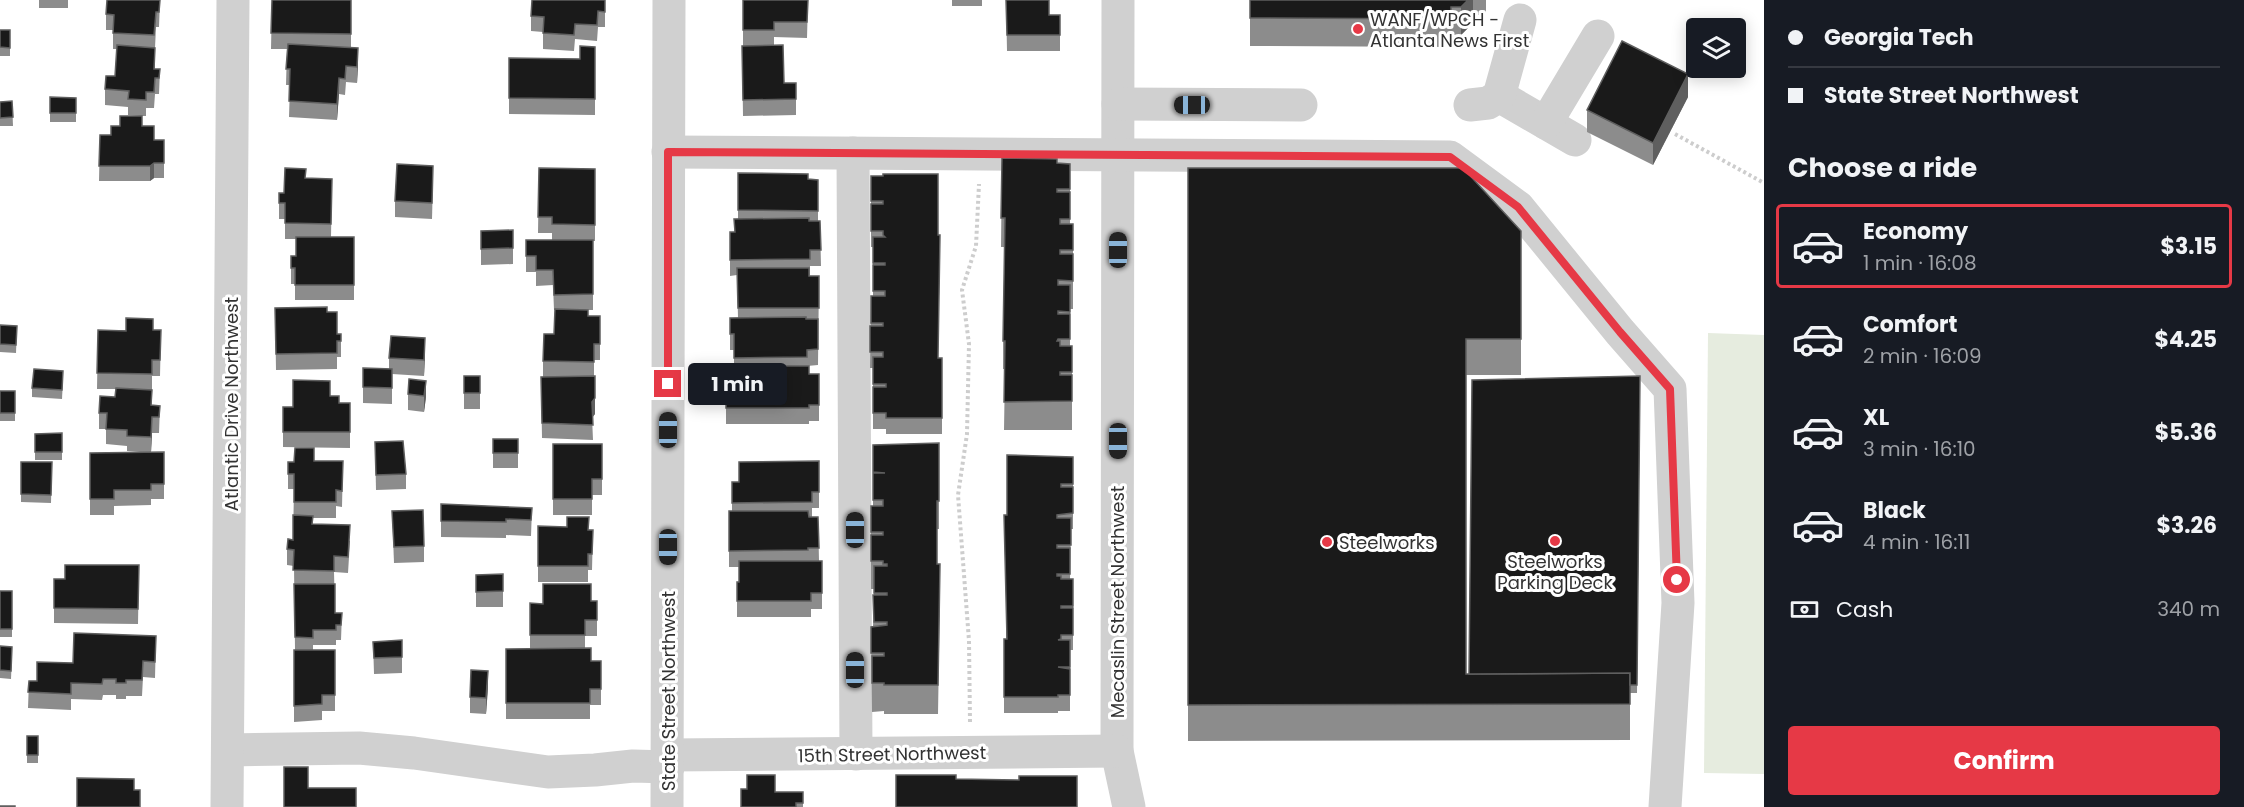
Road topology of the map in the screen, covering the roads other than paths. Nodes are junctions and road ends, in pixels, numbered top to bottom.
1 (233, 0) edge
2 (669, 0) edge
3 (1118, 0) edge
4 (1521, 20) dead end
5 (1598, 36) dead end
6 (1118, 104) junction
7 (1301, 105) dead end
8 (1546, 123) junction
9 (1575, 140) dead end
10 (668, 152) junction
11 (853, 153) junction
12 (1118, 154) junction
13 (228, 750) junction
14 (1117, 752) junction
15 (855, 754) junction
16 (668, 761) junction
17 (227, 807) edge
18 (667, 807) edge
19 (1129, 807) edge
20 (1665, 807) edge

1 - 13 street, Atlantic Drive Northwest
2 - 10 street, State Street Northwest
3 - 6 street, Mecaslin Street Northwest
4 - 8 street
5 - 8 street
6 - 7 street
6 - 12 street, Mecaslin Street Northwest
8 - 9 street
10 - 11 street
10 - 16 street, State Street Northwest
11 - 12 street
11 - 15 street
12 - 14 street, Mecaslin Street Northwest
12 - 20 street
13 - 16 street, 15th Street Northwest
13 - 17 street, Atlantic Drive Northwest
14 - 15 street, 15th Street Northwest
14 - 19 street, Mecaslin Street Northwest
15 - 16 street, 15th Street Northwest
16 - 18 street, State Street Northwest

